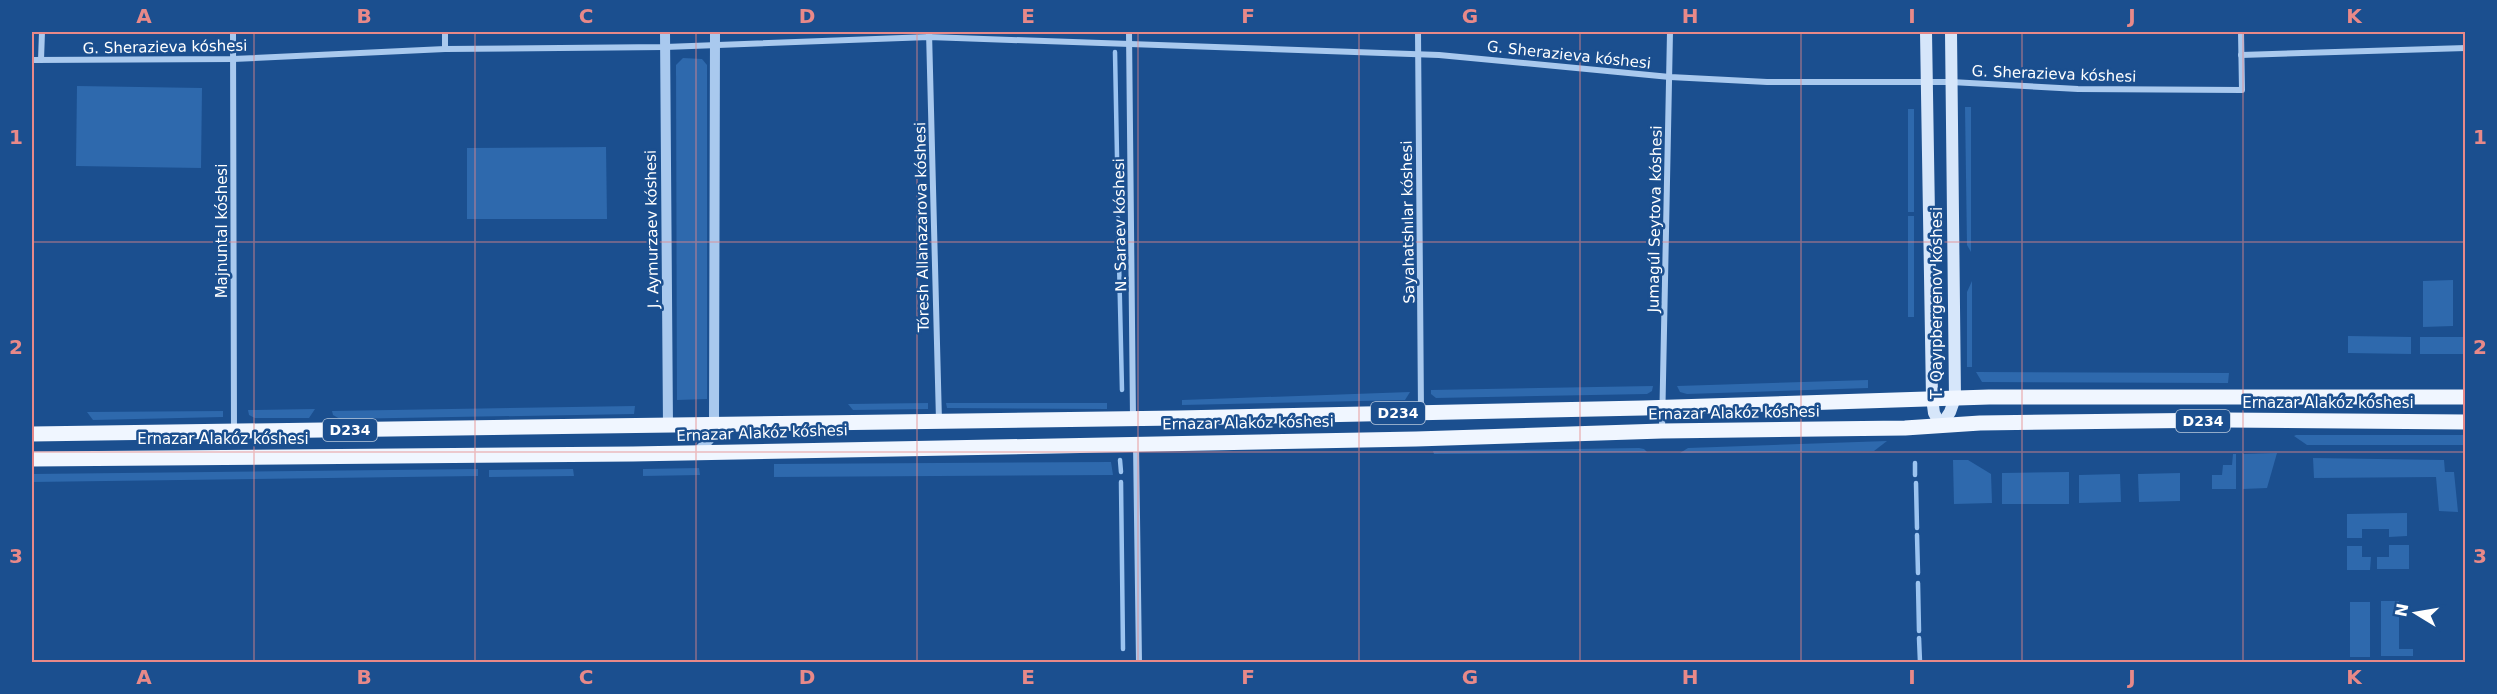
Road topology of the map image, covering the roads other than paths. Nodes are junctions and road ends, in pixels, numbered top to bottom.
1 (42, 32) edge
2 (233, 32) edge
3 (444, 32) edge
4 (665, 32) edge
5 (715, 32) edge
6 (1129, 32) edge
7 (1418, 32) edge
8 (1670, 32) edge
9 (1926, 32) edge
10 (1951, 32) edge
11 (2241, 32) edge
12 (929, 34) edge
13 (1129, 44) junction
14 (716, 45) junction
15 (665, 47) junction
16 (2466, 48) edge
17 (445, 49) junction
18 (1417, 54) junction
19 (2241, 55) junction
20 (233, 59) junction
21 (32, 60) edge
22 (41, 60) junction
23 (1670, 77) junction
24 (1926, 82) junction
25 (1951, 82) junction
26 (1955, 361) junction
27 (1931, 365) junction
28 (2466, 396) edge
29 (2367, 397) junction
30 (1932, 398) junction
31 (1955, 398) junction
32 (1662, 407) junction
33 (1422, 413) junction
34 (1133, 419) junction
35 (2367, 421) junction
36 (939, 422) junction
37 (2466, 422) edge
38 (736, 425) junction
39 (714, 426) junction
40 (1941, 426) junction
41 (668, 427) junction
42 (371, 430) junction
43 (234, 431) junction
44 (312, 431) junction
45 (1662, 431) junction
46 (32, 434) edge
47 (1136, 443) junction
48 (736, 451) junction
49 (696, 453) junction
50 (312, 457) junction
51 (371, 457) junction
52 (32, 459) edge
53 (1139, 663) edge

1 - 22 street
2 - 20 street, Majnuntal kóshesi
3 - 17 street
4 - 15 street, J. Aymurzaev kóshesi
5 - 14 street
6 - 13 street, N. Saraev kóshesi
7 - 18 street, Sayahatshılar kóshesi
8 - 23 street, Jumagúl Seytova kóshesi
9 - 24 main road, T. Qayıpbergenov kóshesi
10 - 25 main road, T. Qayıpbergenov kóshesi
11 - 19 street
12 - 13 street, G. Sherazieva kóshesi
12 - 14 street, G. Sherazieva kóshesi
12 - 36 street, Tóresh Allanazarova kóshesi
13 - 18 street, G. Sherazieva kóshesi
13 - 34 street, N. Saraev kóshesi
14 - 15 street, G. Sherazieva kóshesi
14 - 39 street
15 - 17 street, G. Sherazieva kóshesi
15 - 41 street, J. Aymurzaev kóshesi
16 - 19 street
17 - 20 street, G. Sherazieva kóshesi
18 - 23 street, G. Sherazieva kóshesi
18 - 33 street, Sayahatshılar kóshesi
19 - 25 street, G. Sherazieva kóshesi
20 - 22 street, G. Sherazieva kóshesi
20 - 43 street, Majnuntal kóshesi
21 - 22 street, G. Sherazieva kóshesi
23 - 24 street, G. Sherazieva kóshesi
23 - 32 street, Jumagúl Seytova kóshesi
24 - 25 street, G. Sherazieva kóshesi
24 - 27 main road, T. Qayıpbergenov kóshesi
25 - 26 main road, T. Qayıpbergenov kóshesi
26 - 27 main road
26 - 31 main road, T. Qayıpbergenov kóshesi
27 - 30 main road, T. Qayıpbergenov kóshesi
28 - 29 main road, Ernazar Alakóz kóshesi / D234
29 - 31 main road, Ernazar Alakóz kóshesi / D234
29 - 35 main road
30 - 31 main road, Ernazar Alakóz kóshesi / D234
30 - 32 main road, Ernazar Alakóz kóshesi / D234
30 - 40 main road, T. Qayıpbergenov kóshesi
31 - 40 main road, T. Qayıpbergenov kóshesi
32 - 33 main road, Ernazar Alakóz kóshesi / D234
32 - 45 street, Jumagúl Seytova kóshesi
33 - 34 main road, Ernazar Alakóz kóshesi / D234
34 - 36 main road, Ernazar Alakóz kóshesi / D234
35 - 37 main road, Ernazar Alakóz kóshesi / D234
35 - 40 main road, Ernazar Alakóz kóshesi / D234
36 - 38 main road, Ernazar Alakóz kóshesi / D234
38 - 39 main road, Ernazar Alakóz kóshesi / D234
38 - 48 main road
39 - 41 main road, Ernazar Alakóz kóshesi / D234
39 - 49 street
40 - 45 main road, Ernazar Alakóz kóshesi / D234
41 - 42 main road, Ernazar Alakóz kóshesi / D234
42 - 44 main road, Ernazar Alakóz kóshesi / D234
42 - 51 main road
43 - 44 main road, Ernazar Alakóz kóshesi / D234
43 - 46 main road, Ernazar Alakóz kóshesi / D234
44 - 50 main road
45 - 47 main road, Ernazar Alakóz kóshesi / D234
47 - 48 main road, Ernazar Alakóz kóshesi / D234
47 - 53 street
48 - 49 main road, Ernazar Alakóz kóshesi / D234
49 - 51 main road, Ernazar Alakóz kóshesi / D234
50 - 51 main road, Ernazar Alakóz kóshesi / D234
50 - 52 main road, Ernazar Alakóz kóshesi / D234

